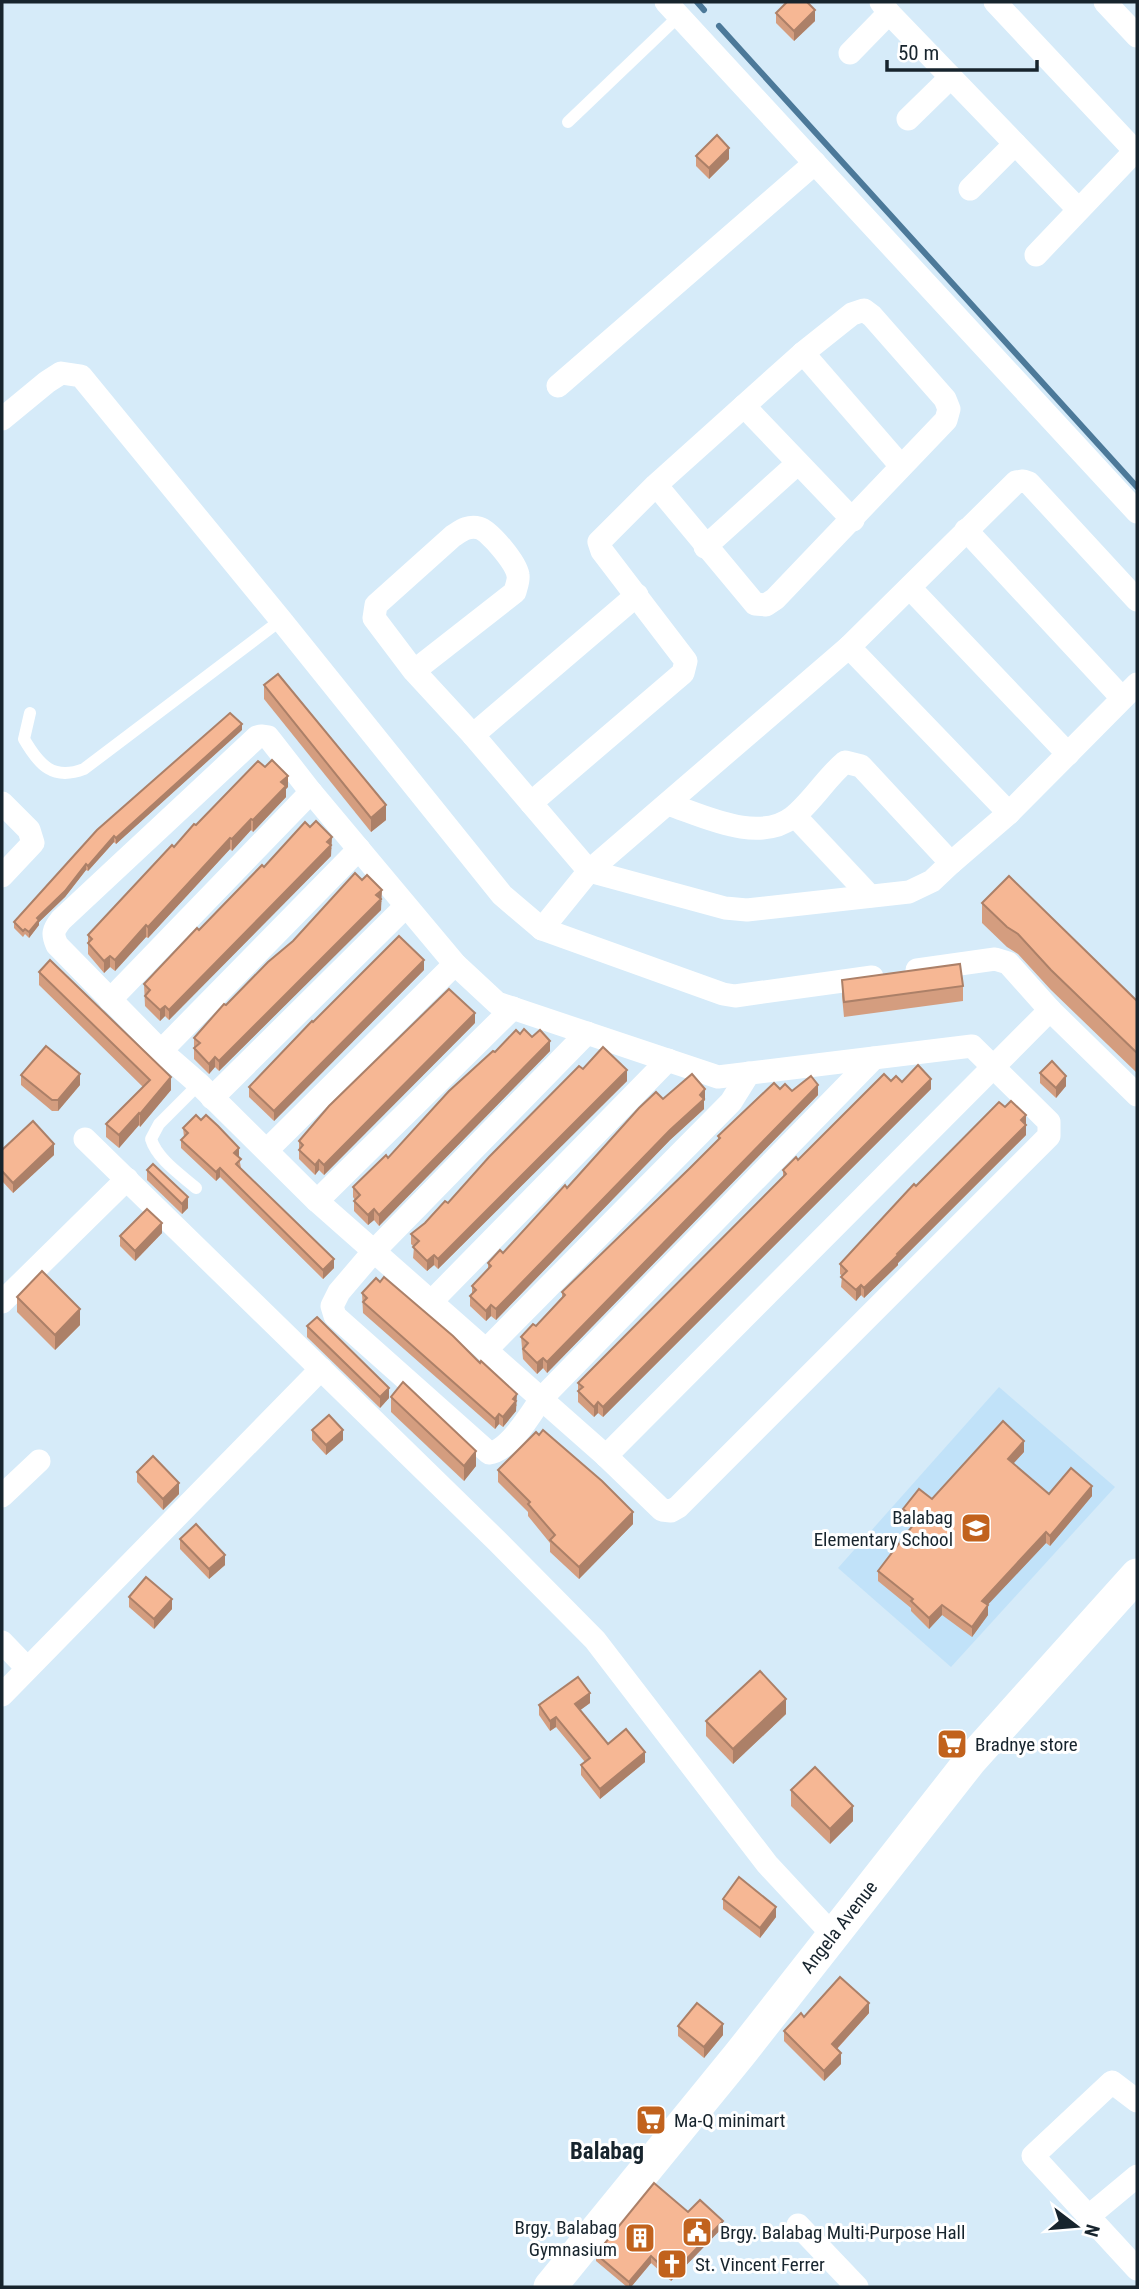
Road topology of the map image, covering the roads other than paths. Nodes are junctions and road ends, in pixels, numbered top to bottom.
1 (995, 2) edge
2 (1105, 2) edge
3 (885, 7) edge
4 (672, 9) edge
5 (1137, 36) edge
6 (850, 53) dead end
7 (951, 78) junction
8 (908, 118) dead end
9 (568, 122) dead end
10 (1015, 144) junction
11 (1136, 150) edge
12 (815, 163) junction
13 (970, 189) dead end
14 (1078, 209) junction
15 (1036, 255) dead end
16 (803, 353) junction
17 (558, 386) dead end
18 (744, 407) junction
19 (2, 419) edge
20 (797, 464) junction
21 (901, 466) junction
22 (656, 485) junction
23 (1137, 512) edge
24 (853, 520) junction
25 (966, 530) junction
26 (705, 547) junction
27 (910, 588) junction
28 (637, 595) junction
29 (1137, 600) edge
30 (281, 620) junction
31 (849, 647) junction
32 (414, 671) junction
33 (1130, 691) edge
34 (30, 713) dead end
35 (473, 735) junction
36 (1068, 754) junction
37 (311, 792) junction
38 (2, 803) edge
39 (531, 803) junction
40 (668, 804) junction
41 (1009, 813) junction
42 (795, 816) junction
43 (359, 849) junction
44 (951, 863) junction
45 (589, 871) junction
46 (2, 876) edge
47 (870, 896) junction
48 (406, 906) junction
49 (542, 929) junction
50 (455, 964) junction
51 (110, 999) junction
52 (513, 1008) junction
53 (1050, 1010) junction
54 (587, 1033) junction
55 (161, 1051) junction
56 (874, 1058) junction
57 (668, 1060) junction
58 (992, 1068) junction
59 (749, 1073) junction
60 (206, 1091) junction
61 (1135, 1092) edge
62 (85, 1139) dead end
63 (267, 1150) junction
64 (127, 1179) junction
65 (196, 1188) dead end
66 (317, 1201) junction
67 (374, 1251) junction
68 (2, 1302) edge
69 (431, 1302) junction
70 (486, 1350) junction
71 (321, 1369) junction
72 (541, 1399) junction
73 (606, 1456) junction
74 (39, 1461) dead end
75 (2, 1496) edge
76 (1137, 1575) edge
77 (2, 1643) edge
78 (27, 1668) junction
79 (2, 1695) edge
80 (833, 1935) junction
81 (1137, 2101) edge
82 (1137, 2176) edge
83 (1088, 2216) junction
84 (798, 2225) dead end
85 (1137, 2269) edge
86 (550, 2287) edge
87 (857, 2287) edge

1 - 11 street
2 - 5 street
3 - 6 street
3 - 7 street
4 - 9 lane
4 - 12 street
7 - 8 street
7 - 10 street
10 - 13 street
10 - 14 street
11 - 14 street
12 - 17 street
12 - 23 street
14 - 15 street
16 - 18 street
16 - 21 street
16 - 21 street
18 - 20 street
18 - 22 street
19 - 30 street
20 - 24 street
20 - 26 street
21 - 24 street
22 - 26 street
22 - 28 street
24 - 26 street
25 - 27 street
25 - 29 street
25 - 33 street
27 - 31 street
27 - 36 street
28 - 35 street
28 - 39 street
30 - 34 lane
30 - 49 street
31 - 40 street
31 - 41 street
32 - 32 street
32 - 35 street
33 - 36 street
35 - 39 street
36 - 41 street
37 - 43 street
37 - 51 street
37 - 51 street
38 - 46 street
39 - 45 street
40 - 42 street
40 - 45 street
41 - 44 street
42 - 44 street
42 - 47 street
43 - 48 street
43 - 55 street
44 - 47 street
45 - 47 street
45 - 49 street
48 - 50 street
48 - 60 street
49 - 53 street
50 - 52 street
50 - 63 street
51 - 55 street
52 - 54 street
52 - 66 street
53 - 58 street
53 - 61 street
54 - 57 street
54 - 67 street
55 - 60 street
56 - 58 street
56 - 59 street
56 - 72 street
57 - 59 street
57 - 69 street
58 - 73 street
58 - 73 street
59 - 70 street
60 - 63 street
60 - 65 lane
62 - 64 street
63 - 66 street
64 - 68 street
64 - 71 street
66 - 67 street
67 - 69 street
67 - 72 street
69 - 70 street
70 - 72 street
71 - 78 street
71 - 80 street
72 - 73 street
74 - 75 street
76 - 80 main road, Angela Avenue
77 - 78 street
78 - 79 street
80 - 86 main road, Angela Avenue
81 - 83 street
82 - 83 street
83 - 85 street
84 - 87 street

